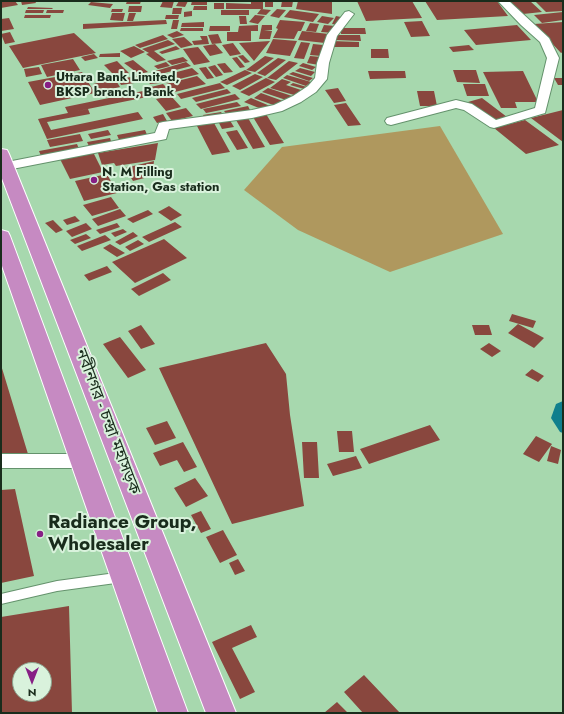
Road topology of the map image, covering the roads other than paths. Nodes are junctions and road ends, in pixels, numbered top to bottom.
1 (503, 1) edge
2 (349, 14) dead end
3 (391, 122) dead end
4 (4, 160) edge
5 (1, 236) edge
6 (1, 461) edge
7 (82, 461) junction
8 (124, 576) junction
9 (1, 598) edge
10 (173, 713) edge
11 (221, 713) edge

1 - 3 street
2 - 4 street
4 - 11 highway, নবীনগর - চন্দ্রা মহাসড়ক
5 - 7 highway
6 - 7 street
7 - 8 highway
8 - 9 lane
8 - 10 highway

